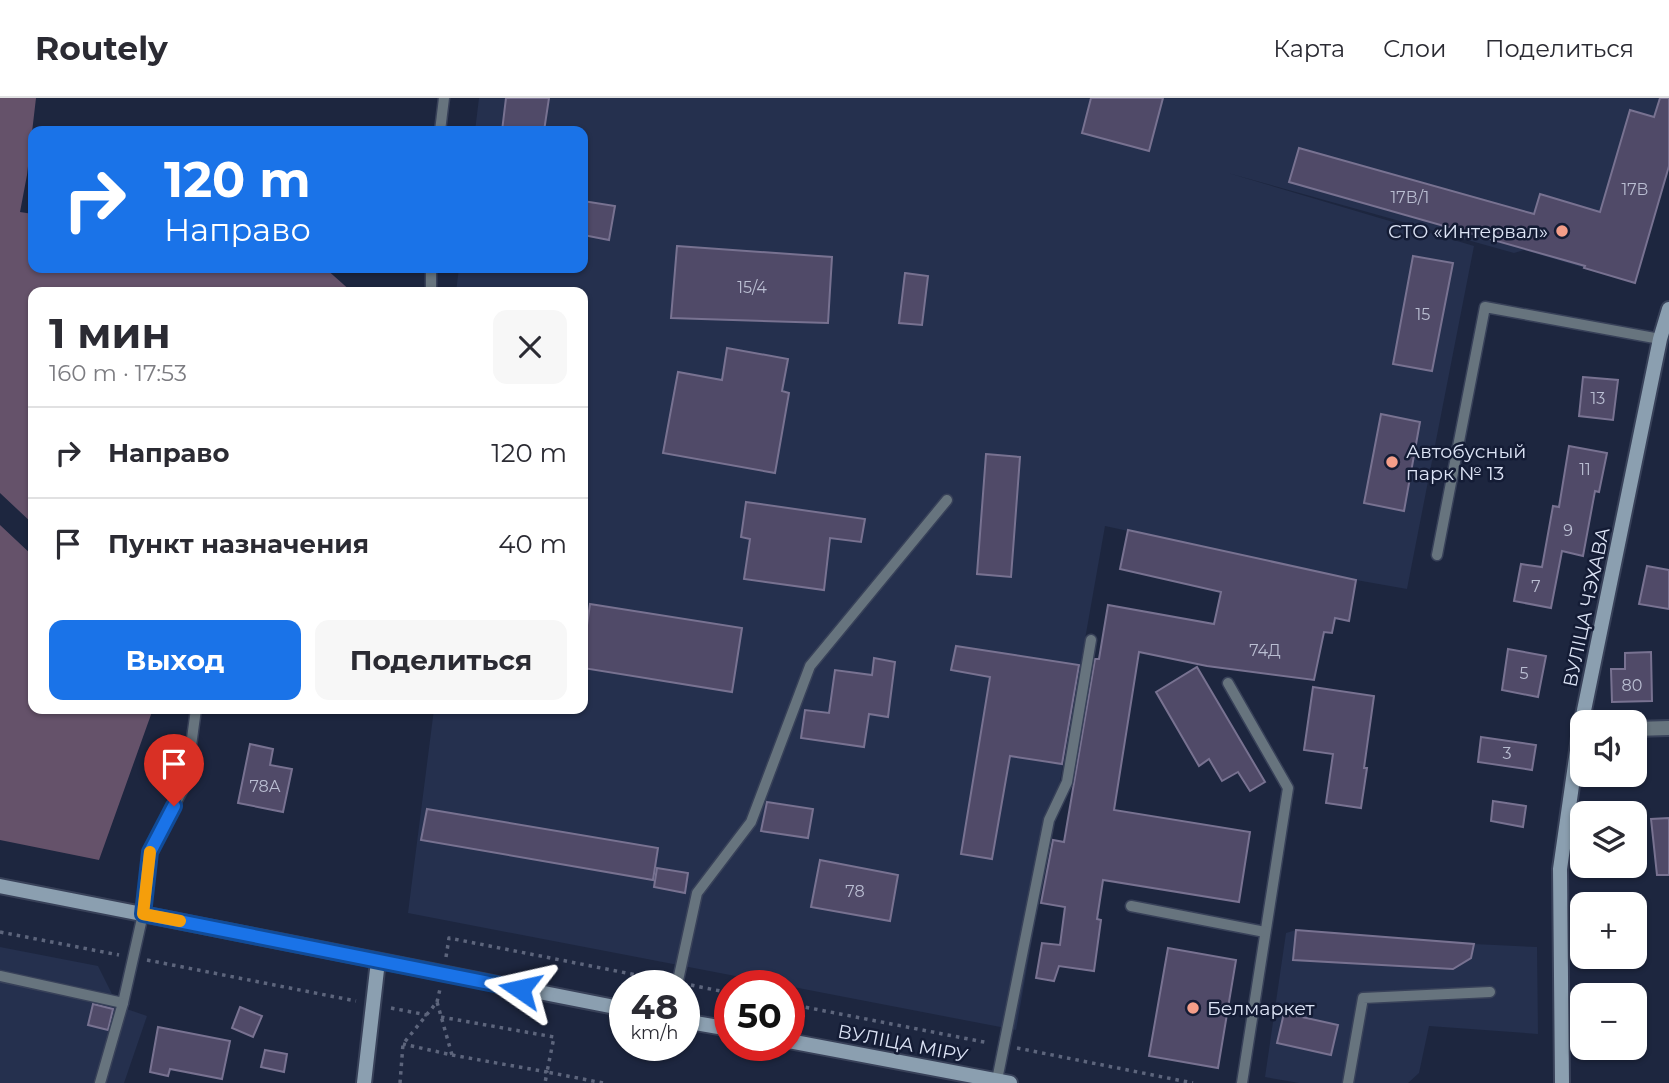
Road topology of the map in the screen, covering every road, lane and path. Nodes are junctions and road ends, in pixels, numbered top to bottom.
1 (444, 98) edge
2 (441, 126) edge
3 (1669, 309) edge
4 (1665, 340) edge
5 (947, 500) dead end
6 (1437, 555) dead end
7 (1091, 640) dead end
8 (1228, 683) dead end
9 (1585, 710) edge
10 (195, 714) edge
11 (1669, 728) edge
12 (1647, 729) edge
13 (1572, 787) edge
14 (0, 886) edge
15 (1131, 906) dead end
16 (143, 914) junction
17 (0, 932) edge
18 (1265, 932) junction
19 (133, 958) junction
20 (378, 961) junction
21 (609, 970) edge
22 (681, 970) edge
23 (443, 974) junction
24 (0, 976) edge
25 (1490, 992) dead end
26 (437, 1002) junction
27 (123, 1003) junction
28 (373, 1004) junction
29 (609, 1006) edge
30 (427, 1015) junction
31 (441, 1017) junction
32 (403, 1044) junction
33 (805, 1044) edge
34 (452, 1055) junction
35 (547, 1072) junction
36 (1004, 1082) edge
37 (100, 1083) edge
38 (363, 1083) edge
39 (400, 1083) edge
40 (545, 1083) edge
41 (603, 1083) edge
42 (1242, 1083) edge
43 (1348, 1083) edge
44 (1562, 1083) edge

1 - 2 lane
3 - 4 street, ВУЛІЦА ЧЭХАВА
4 - 6 lane
4 - 9 street, ВУЛІЦА ЧЭХАВА
5 - 22 lane
7 - 36 lane
8 - 18 lane
10 - 16 lane
11 - 12 street
13 - 44 street, ВУЛІЦА ЧЭХАВА
14 - 16 street
15 - 18 lane
16 - 19 lane
16 - 20 street
17 - 19 path
18 - 42 lane
19 - 27 lane
19 - 28 path
20 - 23 street
20 - 28 street
21 - 23 path
23 - 26 path
23 - 29 street
24 - 27 lane
25 - 43 lane
26 - 30 path
26 - 31 path
27 - 37 lane
28 - 30 path
28 - 38 street
30 - 32 path
31 - 34 path
31 - 35 path
32 - 34 path
32 - 39 path
33 - 36 street, ВУЛІЦА МІРУ
34 - 35 path
35 - 40 path
35 - 41 path

